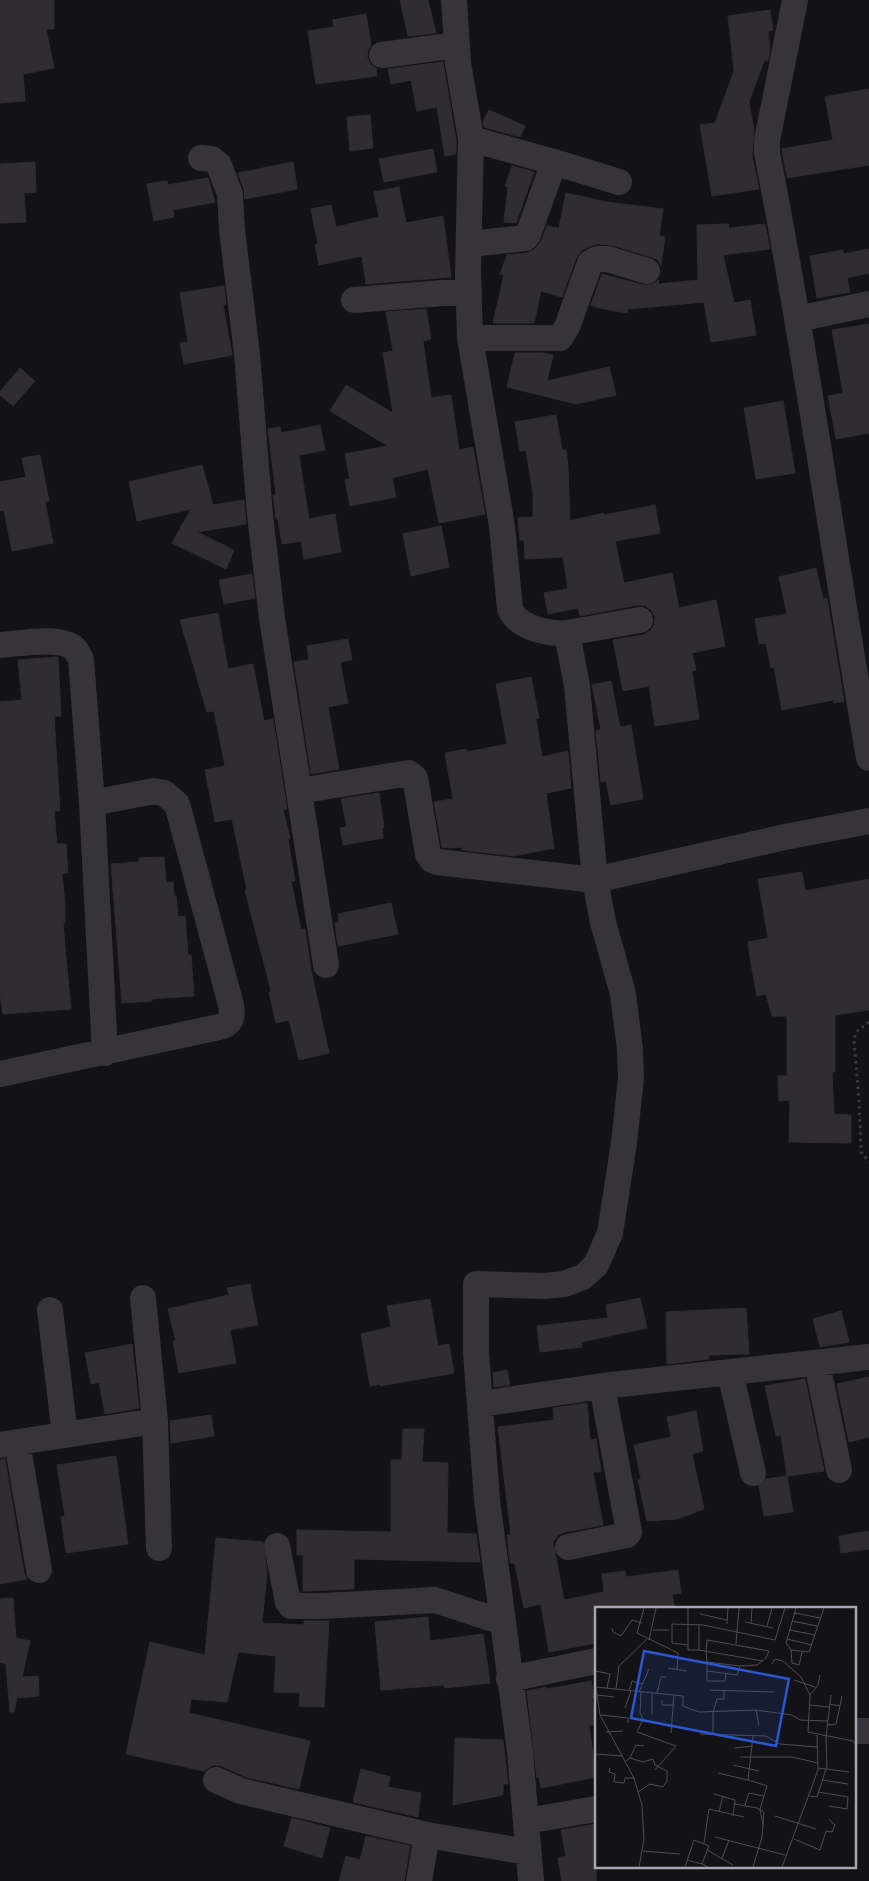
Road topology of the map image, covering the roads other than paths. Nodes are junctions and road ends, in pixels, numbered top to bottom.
1 (454, 0) edge
2 (795, 0) edge
3 (457, 45) junction
4 (382, 55) dead end
5 (471, 139) junction
6 (201, 158) dead end
7 (554, 162) junction
8 (619, 182) dead end
9 (470, 244) junction
10 (646, 271) dead end
11 (469, 292) junction
12 (354, 300) dead end
13 (869, 304) edge
14 (797, 319) junction
15 (470, 338) junction
16 (640, 620) dead end
17 (567, 633) junction
18 (0, 645) edge
19 (869, 758) edge
20 (299, 791) junction
21 (92, 803) junction
22 (869, 822) edge
23 (595, 880) junction
24 (326, 965) dead end
25 (105, 1053) junction
26 (0, 1074) edge
27 (143, 1298) dead end
28 (50, 1310) dead end
29 (869, 1357) edge
30 (817, 1363) junction
31 (730, 1372) junction
32 (602, 1386) junction
33 (481, 1404) junction
34 (154, 1421) junction
35 (65, 1435) junction
36 (8, 1443) edge
37 (840, 1470) dead end
38 (753, 1473) dead end
39 (277, 1546) dead end
40 (568, 1547) dead end
41 (159, 1548) dead end
42 (39, 1570) dead end
43 (502, 1622) junction
44 (595, 1661) edge
45 (509, 1679) junction
46 (856, 1731) edge
47 (869, 1731) edge
48 (216, 1780) dead end
49 (595, 1809) edge
50 (526, 1821) junction
51 (427, 1835) junction
52 (528, 1852) junction
53 (419, 1881) edge
54 (531, 1881) edge

1 - 3 street
2 - 14 street
3 - 4 street
3 - 5 street
5 - 7 street
5 - 9 street
6 - 20 street
7 - 8 street
7 - 9 street
9 - 11 street
10 - 15 street
11 - 12 street
11 - 15 street
13 - 14 street
14 - 19 street
15 - 17 street
16 - 17 street
17 - 23 street
18 - 21 street
20 - 23 street
20 - 24 street
21 - 25 street
21 - 25 street
22 - 23 street
23 - 33 street
25 - 26 street
27 - 34 street
28 - 35 street
29 - 30 street
30 - 31 street
30 - 37 street
31 - 32 street
31 - 38 street
32 - 33 street
32 - 40 street
33 - 43 street
34 - 35 street
34 - 41 street
35 - 36 street
36 - 42 street
39 - 43 street
43 - 45 street
44 - 45 street
45 - 50 street
46 - 47 street
48 - 51 street
49 - 50 street
50 - 52 street
51 - 52 street
51 - 53 street
52 - 54 street

